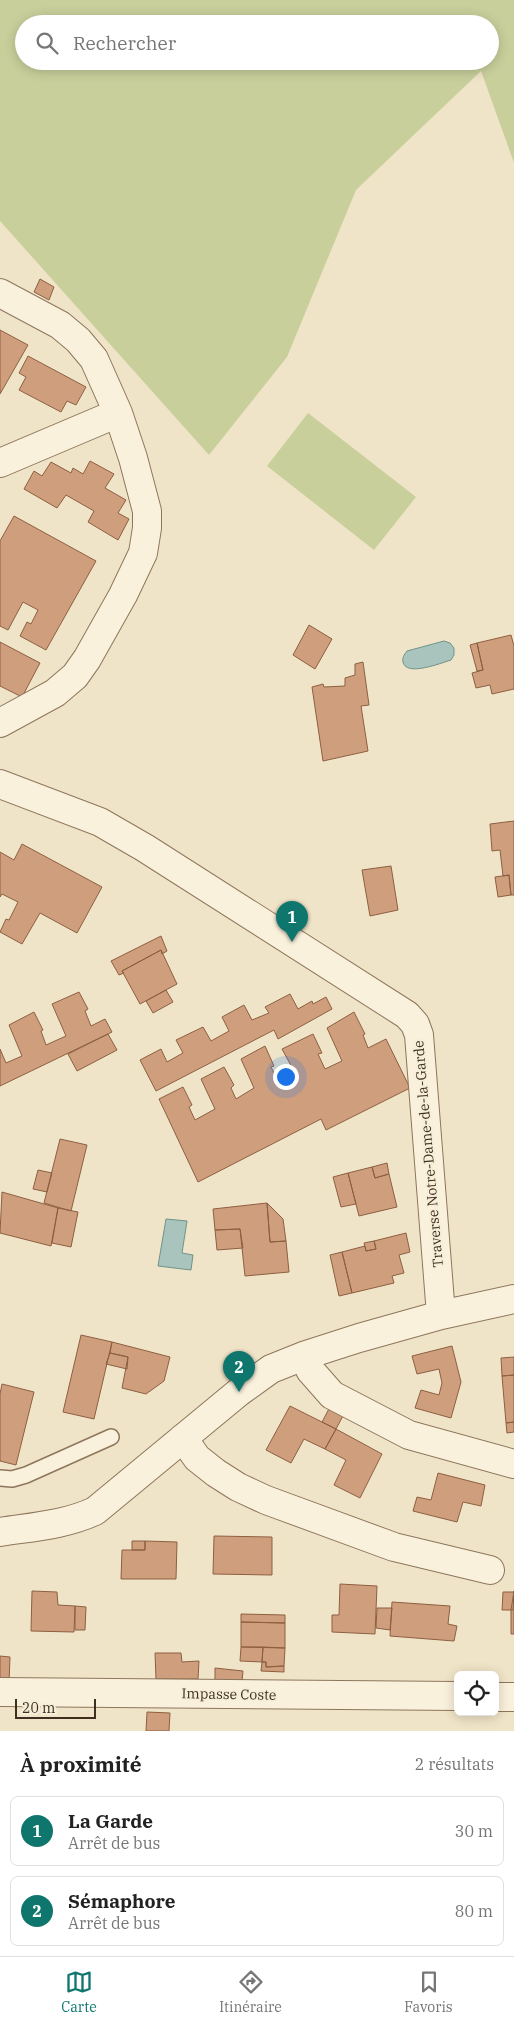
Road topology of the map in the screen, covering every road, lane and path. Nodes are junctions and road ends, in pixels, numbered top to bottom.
1 (0, 292) edge
2 (118, 413) junction
3 (0, 463) edge
4 (0, 723) edge
5 (0, 784) edge
6 (514, 1299) edge
7 (441, 1315) junction
8 (306, 1354) junction
9 (111, 1437) dead end
10 (183, 1438) junction
11 (514, 1464) edge
12 (0, 1478) edge
13 (0, 1532) edge
14 (490, 1570) dead end
15 (0, 1692) edge
16 (454, 1696) edge
17 (499, 1697) edge
18 (514, 1697) edge

1 - 2 street
2 - 3 street
2 - 4 street
5 - 7 street, Traverse Notre-Dame-de-la-Garde
6 - 7 street
7 - 8 street
8 - 10 street
8 - 11 street
9 - 12 lane
10 - 13 street
10 - 14 street
15 - 16 street, Impasse Coste
17 - 18 street

